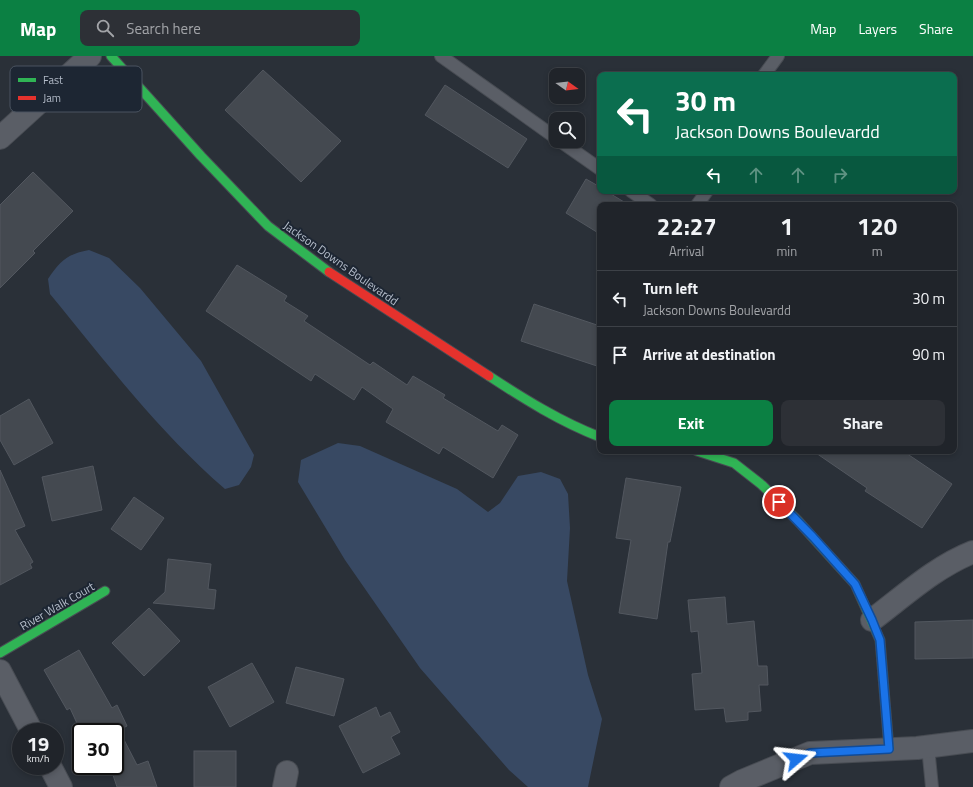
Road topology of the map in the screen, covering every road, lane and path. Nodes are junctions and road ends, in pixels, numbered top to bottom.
1 (90, 56) edge
2 (111, 56) edge
3 (441, 56) edge
4 (778, 56) edge
5 (79, 66) edge
6 (121, 66) edge
7 (766, 72) edge
8 (142, 89) edge
9 (29, 112) edge
10 (549, 133) edge
11 (0, 138) edge
12 (570, 148) edge
13 (597, 167) edge
14 (635, 194) edge
15 (647, 202) edge
16 (597, 435) edge
17 (706, 454) edge
18 (973, 552) edge
19 (105, 591) dead end
20 (872, 620) junction
21 (0, 653) edge
22 (0, 671) edge
23 (27, 723) edge
24 (973, 741) edge
25 (928, 747) junction
26 (889, 749) junction
27 (55, 775) edge
28 (61, 787) edge
29 (731, 787) edge
30 (932, 787) edge

1 - 5 street
2 - 6 street, Jackson Downs Boulevardd
3 - 10 lane
4 - 7 lane
8 - 16 street, Jackson Downs Boulevardd
9 - 11 street
12 - 13 lane
14 - 15 lane
17 - 20 street
18 - 20 street
19 - 21 street, River Walk Court
20 - 26 street
22 - 23 street
24 - 25 street
25 - 26 street
25 - 30 lane
26 - 29 street
27 - 28 street

